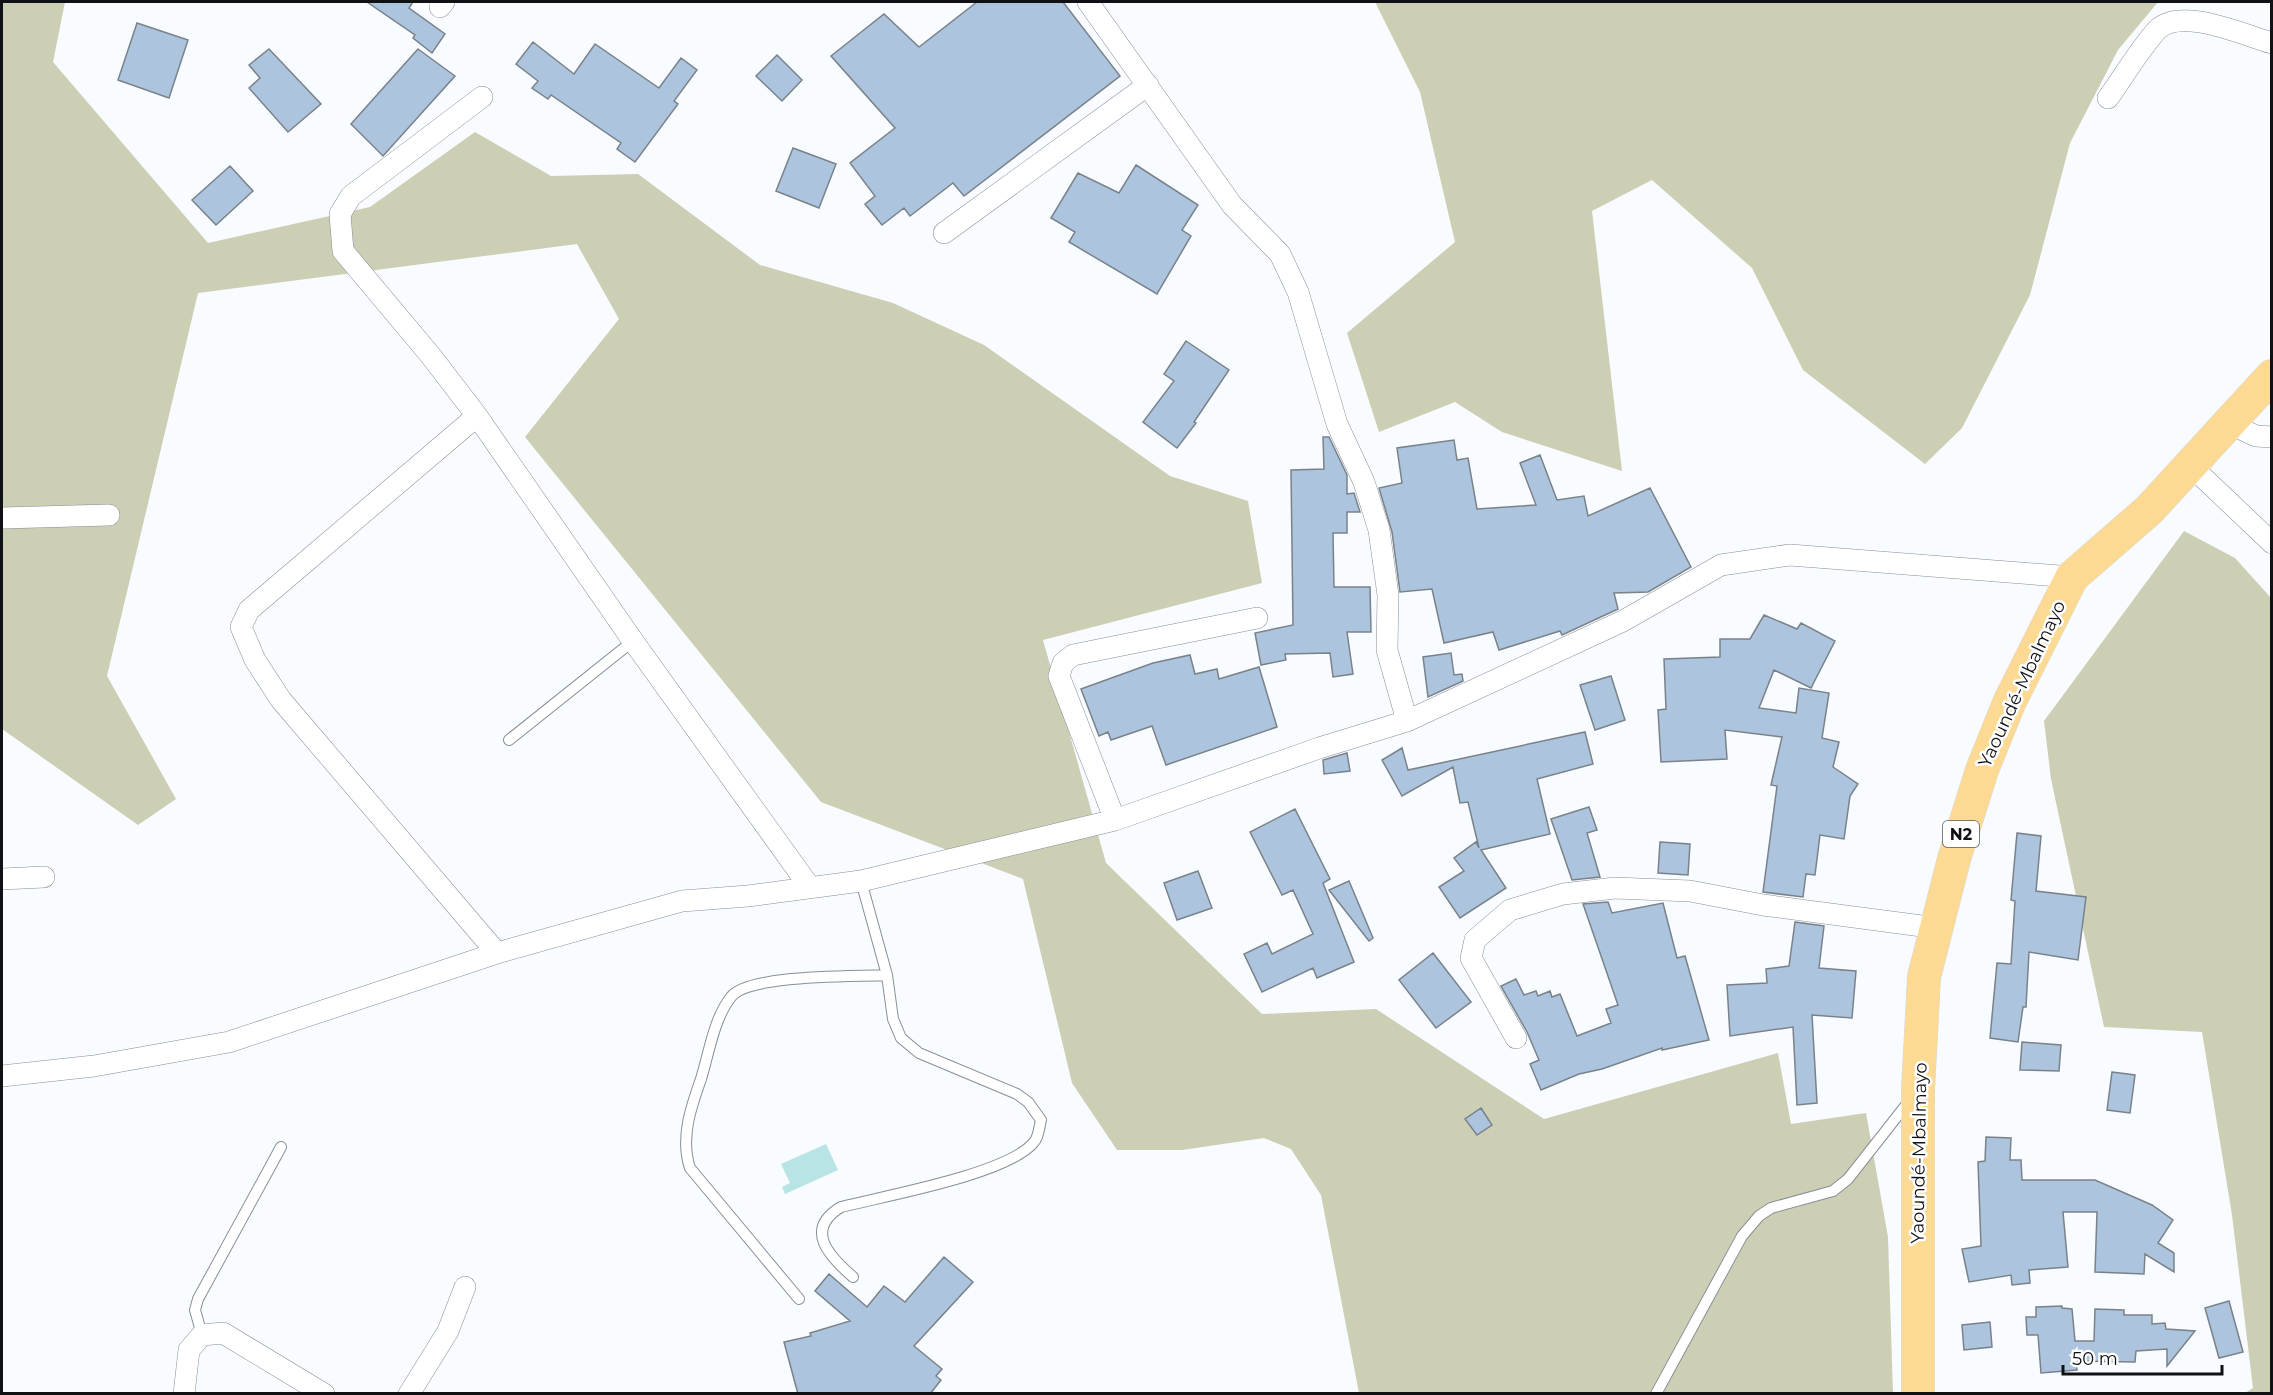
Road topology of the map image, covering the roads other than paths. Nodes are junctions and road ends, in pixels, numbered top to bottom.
1 (1088, 2) edge
2 (2271, 43) edge
3 (1148, 85) junction
4 (482, 97) dead end
5 (2108, 98) dead end
6 (944, 233) dead end
7 (2271, 376) edge
8 (477, 416) junction
9 (2228, 423) junction
10 (2271, 436) edge
11 (2190, 465) junction
12 (109, 515) dead end
13 (2, 518) edge
14 (2271, 543) edge
15 (2072, 577) junction
16 (1257, 618) dead end
17 (633, 641) junction
18 (1407, 721) junction
19 (509, 740) dead end
20 (1115, 820) junction
21 (44, 877) dead end
22 (2, 879) edge
23 (861, 880) junction
24 (809, 886) junction
25 (1937, 928) junction
26 (497, 953) junction
27 (887, 975) junction
28 (1516, 1038) dead end
29 (2, 1076) edge
30 (1918, 1090) junction
31 (281, 1147) dead end
32 (853, 1277) dead end
33 (465, 1287) dead end
34 (800, 1299) dead end
35 (202, 1335) junction
36 (184, 1394) edge
37 (324, 1394) edge
38 (409, 1394) edge
39 (1656, 1394) edge
40 (1918, 1394) edge

1 - 3 street
2 - 5 street
3 - 6 street
3 - 18 street
4 - 8 street
7 - 9 highway, Yaoundé-Mbalmayo / N2
8 - 17 street
8 - 26 street
9 - 10 street
9 - 11 highway, Yaoundé-Mbalmayo / N2
11 - 14 street
11 - 15 highway, Yaoundé-Mbalmayo / N2
12 - 13 street
15 - 18 street
15 - 25 highway, Yaoundé-Mbalmayo / N2
16 - 20 street
17 - 19 lane
17 - 24 street
18 - 20 street
20 - 23 street
21 - 22 street
23 - 24 street
23 - 27 lane
24 - 26 street
25 - 28 street
25 - 30 highway, Yaoundé-Mbalmayo / N2
26 - 29 street
27 - 32 lane
27 - 34 lane
30 - 39 lane
30 - 40 highway, Yaoundé-Mbalmayo / N2
31 - 35 lane
33 - 38 street
35 - 36 street
35 - 37 street

